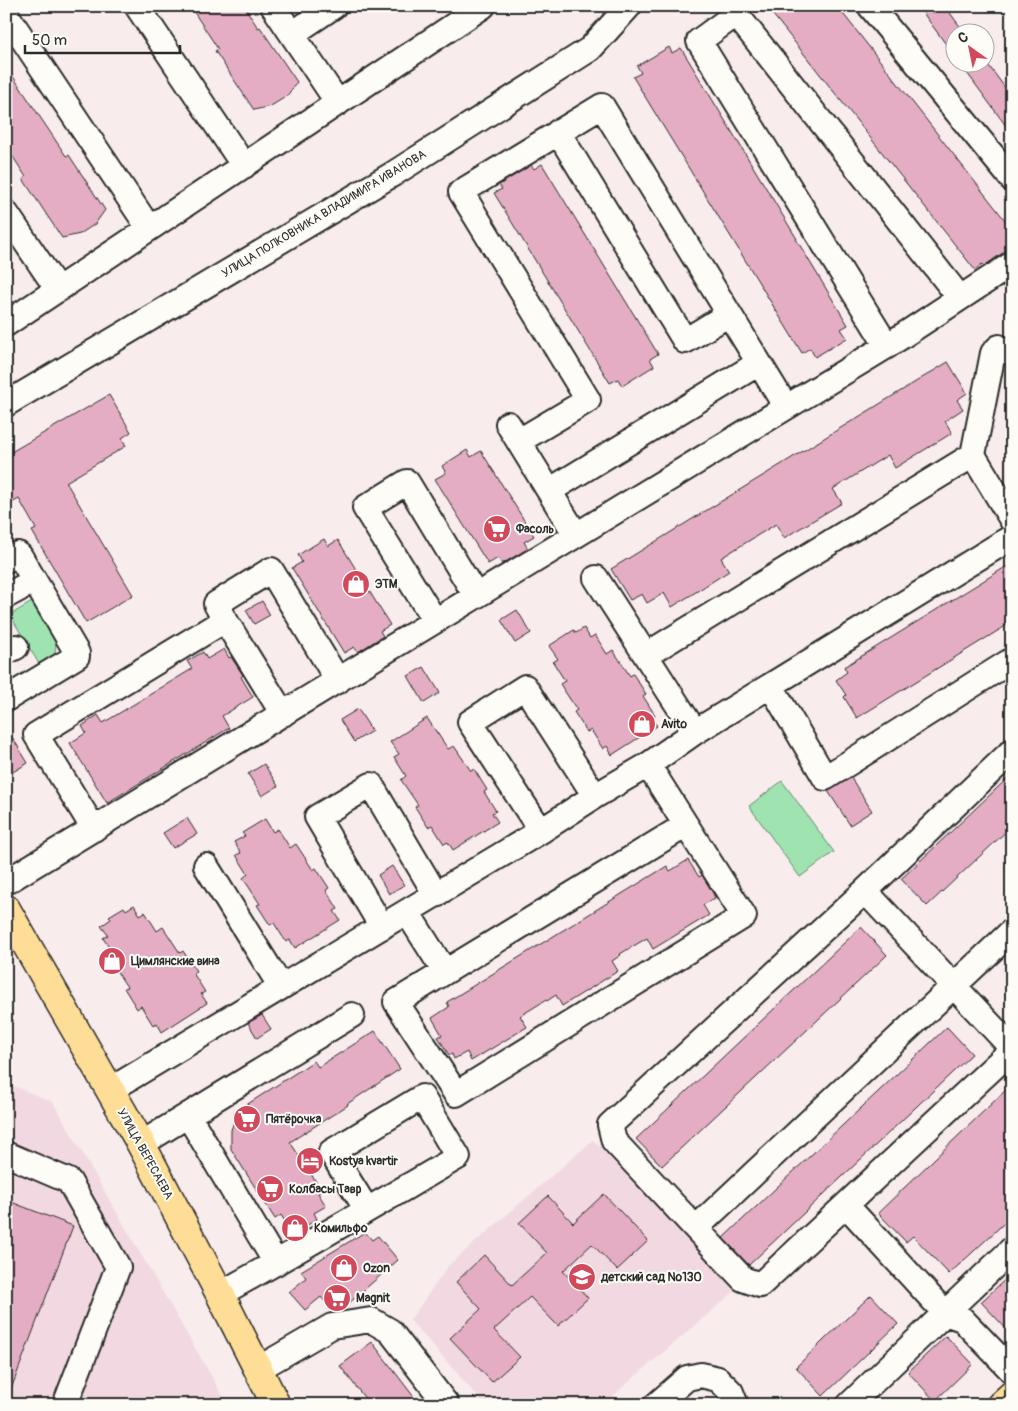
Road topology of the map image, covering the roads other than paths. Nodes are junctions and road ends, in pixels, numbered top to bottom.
1 (137, 6) edge
2 (273, 6) edge
3 (334, 6) edge
4 (483, 6) edge
5 (870, 6) edge
6 (629, 7) edge
7 (6, 14) edge
8 (292, 34) junction
9 (338, 103) junction
10 (558, 132) junction
11 (244, 166) junction
12 (1012, 179) edge
13 (6, 211) edge
14 (149, 228) junction
15 (1012, 264) edge
16 (58, 290) junction
17 (960, 298) junction
18 (729, 314) junction
19 (6, 324) edge
20 (887, 346) junction
21 (1012, 354) edge
22 (759, 363) junction
23 (6, 404) edge
24 (786, 407) junction
25 (973, 455) junction
26 (549, 491) junction
27 (1012, 520) edge
28 (576, 535) junction
29 (1012, 537) edge
30 (6, 560) edge
31 (596, 578) dead end
32 (34, 581) junction
33 (6, 596) edge
34 (476, 596) junction
35 (225, 620) junction
36 (435, 621) junction
37 (646, 655) junction
38 (1012, 660) edge
39 (338, 680) junction
40 (770, 686) junction
41 (6, 698) edge
42 (283, 714) junction
43 (695, 732) junction
44 (1012, 750) edge
45 (648, 765) junction
46 (595, 796) junction
47 (686, 825) junction
48 (94, 829) junction
49 (541, 831) junction
50 (206, 866) dead end
51 (6, 882) edge
52 (865, 891) junction
53 (436, 895) junction
54 (6, 909) edge
55 (407, 912) junction
56 (382, 927) junction
57 (1012, 931) edge
58 (445, 972) junction
59 (953, 984) junction
60 (281, 987) junction
61 (352, 1015) dead end
62 (1012, 1049) edge
63 (110, 1090) junction
64 (188, 1115) junction
65 (141, 1144) junction
66 (6, 1154) edge
67 (846, 1205) junction
68 (368, 1210) junction
69 (696, 1228) junction
70 (1012, 1249) edge
71 (276, 1263) junction
72 (220, 1294) junction
73 (945, 1313) junction
74 (258, 1369) junction
75 (1012, 1371) edge
76 (1012, 1395) edge
77 (65, 1405) edge
78 (276, 1405) edge
79 (448, 1405) edge
80 (656, 1405) edge
81 (736, 1405) edge
82 (849, 1405) edge
83 (1001, 1405) edge

1 - 11 lane
2 - 8 lane
3 - 8 lane
4 - 9 lane
5 - 12 lane
6 - 23 lane, УЛИЦА ПОЛКОВНИКА ВЛАДИМИРА ИВАНОВА
7 - 14 lane
8 - 9 lane
9 - 11 lane
10 - 18 lane
10 - 18 lane
10 - 26 lane
11 - 14 lane
13 - 16 lane
14 - 16 lane
15 - 17 lane
16 - 19 lane
17 - 20 lane
17 - 20 lane
18 - 22 lane
20 - 24 lane
21 - 25 lane
22 - 24 lane
22 - 26 lane
24 - 28 lane
25 - 27 lane
25 - 37 lane
26 - 28 lane
28 - 34 lane
29 - 40 lane
30 - 32 lane
31 - 37 lane
32 - 33 lane
32 - 41 lane
34 - 36 lane
34 - 36 lane
35 - 39 lane
35 - 42 lane
35 - 48 lane
36 - 39 lane
37 - 43 lane
38 - 40 lane
39 - 42 lane
40 - 43 lane
42 - 48 lane
43 - 45 lane
44 - 52 lane
45 - 46 lane
45 - 47 lane
46 - 49 lane
46 - 49 lane
47 - 58 lane
47 - 58 lane
48 - 51 lane
49 - 53 lane
50 - 60 lane
52 - 59 lane
52 - 69 lane
53 - 55 lane
53 - 56 lane
54 - 63 main road, УЛИЦА ВЕРЕСАЕВА
55 - 56 lane
55 - 58 lane
56 - 60 lane
57 - 59 lane
59 - 62 lane
59 - 69 lane
60 - 63 lane
61 - 64 lane
62 - 67 lane
63 - 65 main road, УЛИЦА ВЕРЕСАЕВА
64 - 65 lane
64 - 71 lane
65 - 72 main road, УЛИЦА ВЕРЕСАЕВА
66 - 77 lane
67 - 69 lane
67 - 73 lane
68 - 68 lane
68 - 71 lane
70 - 73 lane
71 - 72 lane
72 - 74 main road, УЛИЦА ВЕРЕСАЕВА
73 - 75 lane
73 - 82 lane
74 - 78 main road, УЛИЦА ВЕРЕСАЕВА
74 - 79 lane
76 - 83 main road
80 - 81 lane

